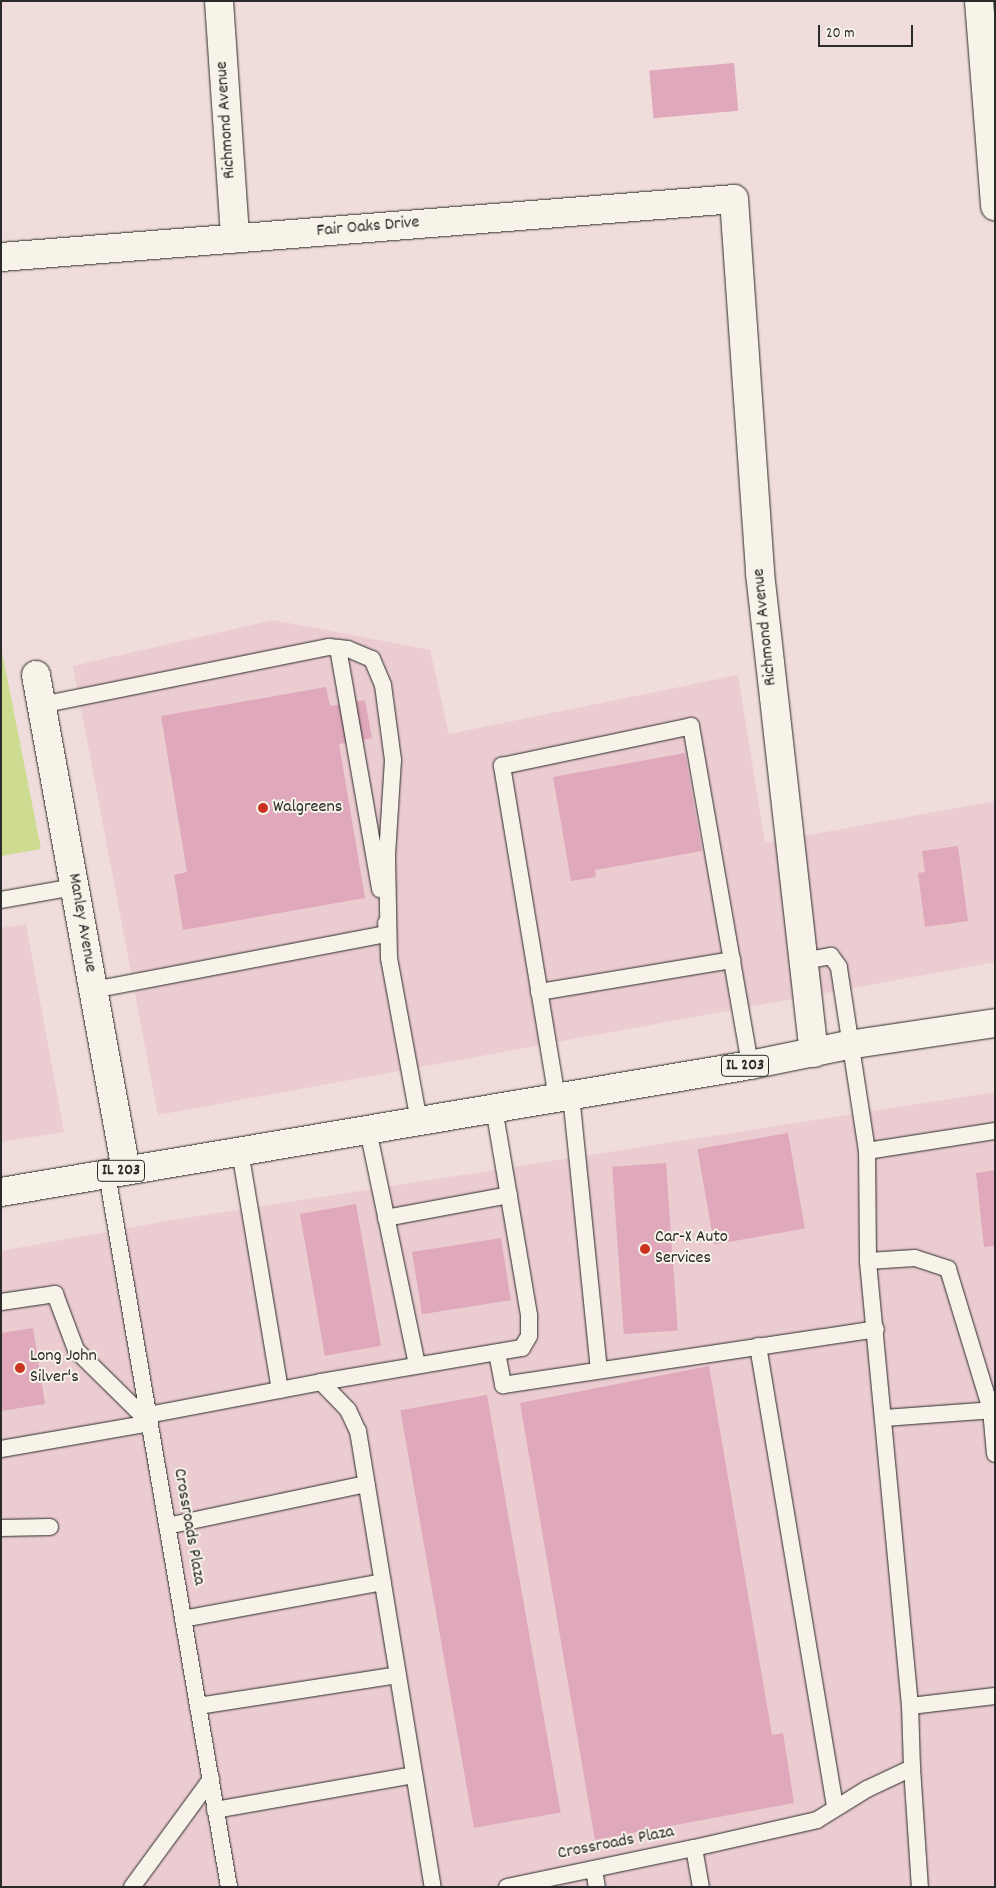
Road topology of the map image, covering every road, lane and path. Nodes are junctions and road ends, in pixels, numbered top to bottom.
1 (219, 1) edge
2 (979, 1) edge
3 (734, 199) joint
4 (995, 206) edge
5 (235, 238) junction
6 (1, 257) edge
7 (338, 648) junction
8 (36, 676) dead end
9 (41, 705) junction
10 (74, 887) junction
11 (1, 900) edge
12 (387, 934) junction
13 (732, 960) junction
14 (803, 961) junction
15 (93, 990) junction
16 (539, 992) junction
17 (995, 1023) edge
18 (848, 1045) junction
19 (814, 1053) junction
20 (750, 1065) junction
21 (564, 1096) junction
22 (494, 1108) junction
23 (419, 1121) junction
24 (368, 1130) junction
25 (995, 1131) edge
26 (240, 1151) junction
27 (867, 1151) junction
28 (116, 1172) junction
29 (1, 1192) edge
30 (509, 1195) junction
31 (386, 1218) junction
32 (868, 1261) junction
33 (1, 1302) edge
34 (876, 1329) junction
35 (758, 1346) junction
36 (497, 1353) junction
37 (417, 1365) junction
38 (599, 1370) junction
39 (321, 1382) junction
40 (280, 1390) junction
41 (993, 1410) edge
42 (884, 1418) junction
43 (149, 1419) junction
44 (1, 1449) edge
45 (995, 1454) edge
46 (367, 1484) junction
47 (167, 1526) junction
48 (1, 1528) edge
49 (50, 1528) dead end
50 (382, 1582) junction
51 (183, 1619) junction
52 (398, 1675) junction
53 (995, 1696) edge
54 (198, 1706) junction
55 (910, 1706) junction
56 (912, 1768) junction
57 (414, 1775) junction
58 (211, 1779) junction
59 (835, 1806) junction
60 (215, 1810) junction
61 (694, 1848) junction
62 (594, 1869) junction
63 (132, 1887) edge
64 (228, 1887) edge
65 (433, 1887) edge
66 (507, 1887) edge
67 (597, 1887) edge
68 (701, 1887) edge
69 (920, 1887) edge

1 - 5 street, Richmond Avenue
2 - 4 street
3 - 5 street, Fair Oaks Drive
3 - 14 street, Richmond Avenue
5 - 6 street, Fair Oaks Drive
7 - 9 lane
7 - 12 lane
7 - 12 lane
8 - 9 street, Manley Avenue
9 - 10 street, Manley Avenue
10 - 11 lane
10 - 15 street, Manley Avenue
12 - 15 lane
12 - 23 lane
13 - 16 lane
13 - 16 lane
13 - 20 lane
14 - 18 lane
14 - 19 street, Richmond Avenue
15 - 28 street, Manley Avenue
16 - 21 lane
17 - 18 street, IL 203
18 - 19 street, IL 203
18 - 27 lane
19 - 20 street, IL 203
20 - 21 street, IL 203
21 - 22 street, IL 203
21 - 38 lane
22 - 23 street, IL 203
22 - 30 lane
23 - 24 street, IL 203
24 - 26 street, IL 203
24 - 31 lane
25 - 27 lane
26 - 28 street, IL 203
26 - 40 lane
27 - 32 lane
28 - 29 street, IL 203
28 - 43 lane, Crossroads Plaza
30 - 31 lane
30 - 36 lane
31 - 37 lane
32 - 34 lane
32 - 41 lane
33 - 43 lane
34 - 35 lane
34 - 42 lane
35 - 38 lane
35 - 59 lane
36 - 37 lane
36 - 38 lane
37 - 39 lane
39 - 40 lane
39 - 46 lane
40 - 43 lane
41 - 42 lane
41 - 45 lane
42 - 55 lane
43 - 44 lane
43 - 47 lane, Crossroads Plaza
46 - 47 lane
46 - 50 lane
47 - 51 lane, Crossroads Plaza
48 - 49 lane
50 - 51 lane
50 - 52 lane
51 - 54 lane, Crossroads Plaza
52 - 54 lane
52 - 57 lane
53 - 55 lane
54 - 58 lane, Crossroads Plaza
55 - 56 lane
56 - 59 lane
56 - 69 lane
57 - 60 lane
57 - 65 lane
58 - 60 lane, Crossroads Plaza
58 - 63 lane
59 - 61 lane
60 - 64 lane, Crossroads Plaza
61 - 62 lane, Crossroads Plaza
61 - 68 lane, Crossroads Plaza
62 - 66 lane, Crossroads Plaza
62 - 67 lane

